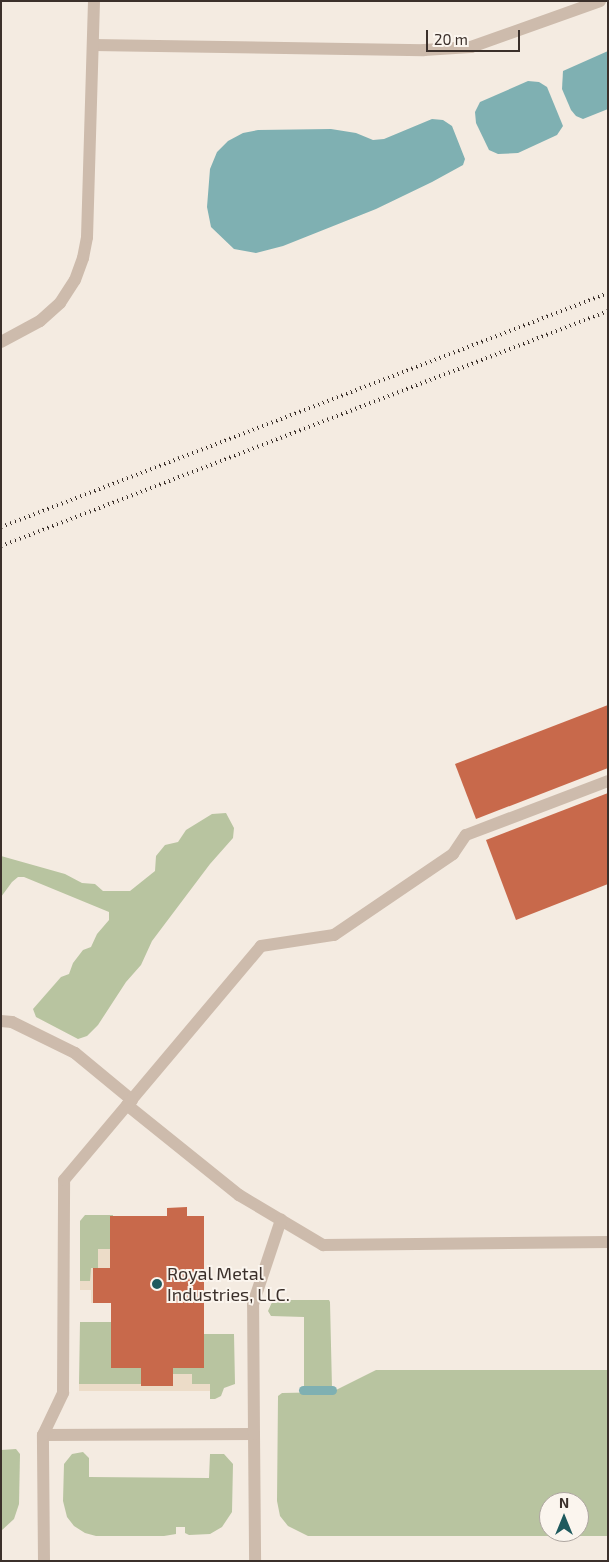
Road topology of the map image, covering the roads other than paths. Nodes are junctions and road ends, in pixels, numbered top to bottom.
1 (94, 1) edge
2 (600, 1) edge
3 (93, 45) junction
4 (1, 342) edge
5 (608, 781) edge
6 (1, 1021) edge
7 (129, 1102) junction
8 (281, 1220) junction
9 (608, 1242) edge
10 (254, 1434) junction
11 (44, 1435) junction
12 (44, 1561) edge
13 (255, 1561) edge

1 - 3 lane
2 - 3 lane
3 - 4 lane
5 - 7 lane
6 - 7 lane
7 - 8 lane
7 - 11 lane
8 - 9 lane
8 - 10 lane
10 - 11 lane
10 - 13 lane
11 - 12 lane

